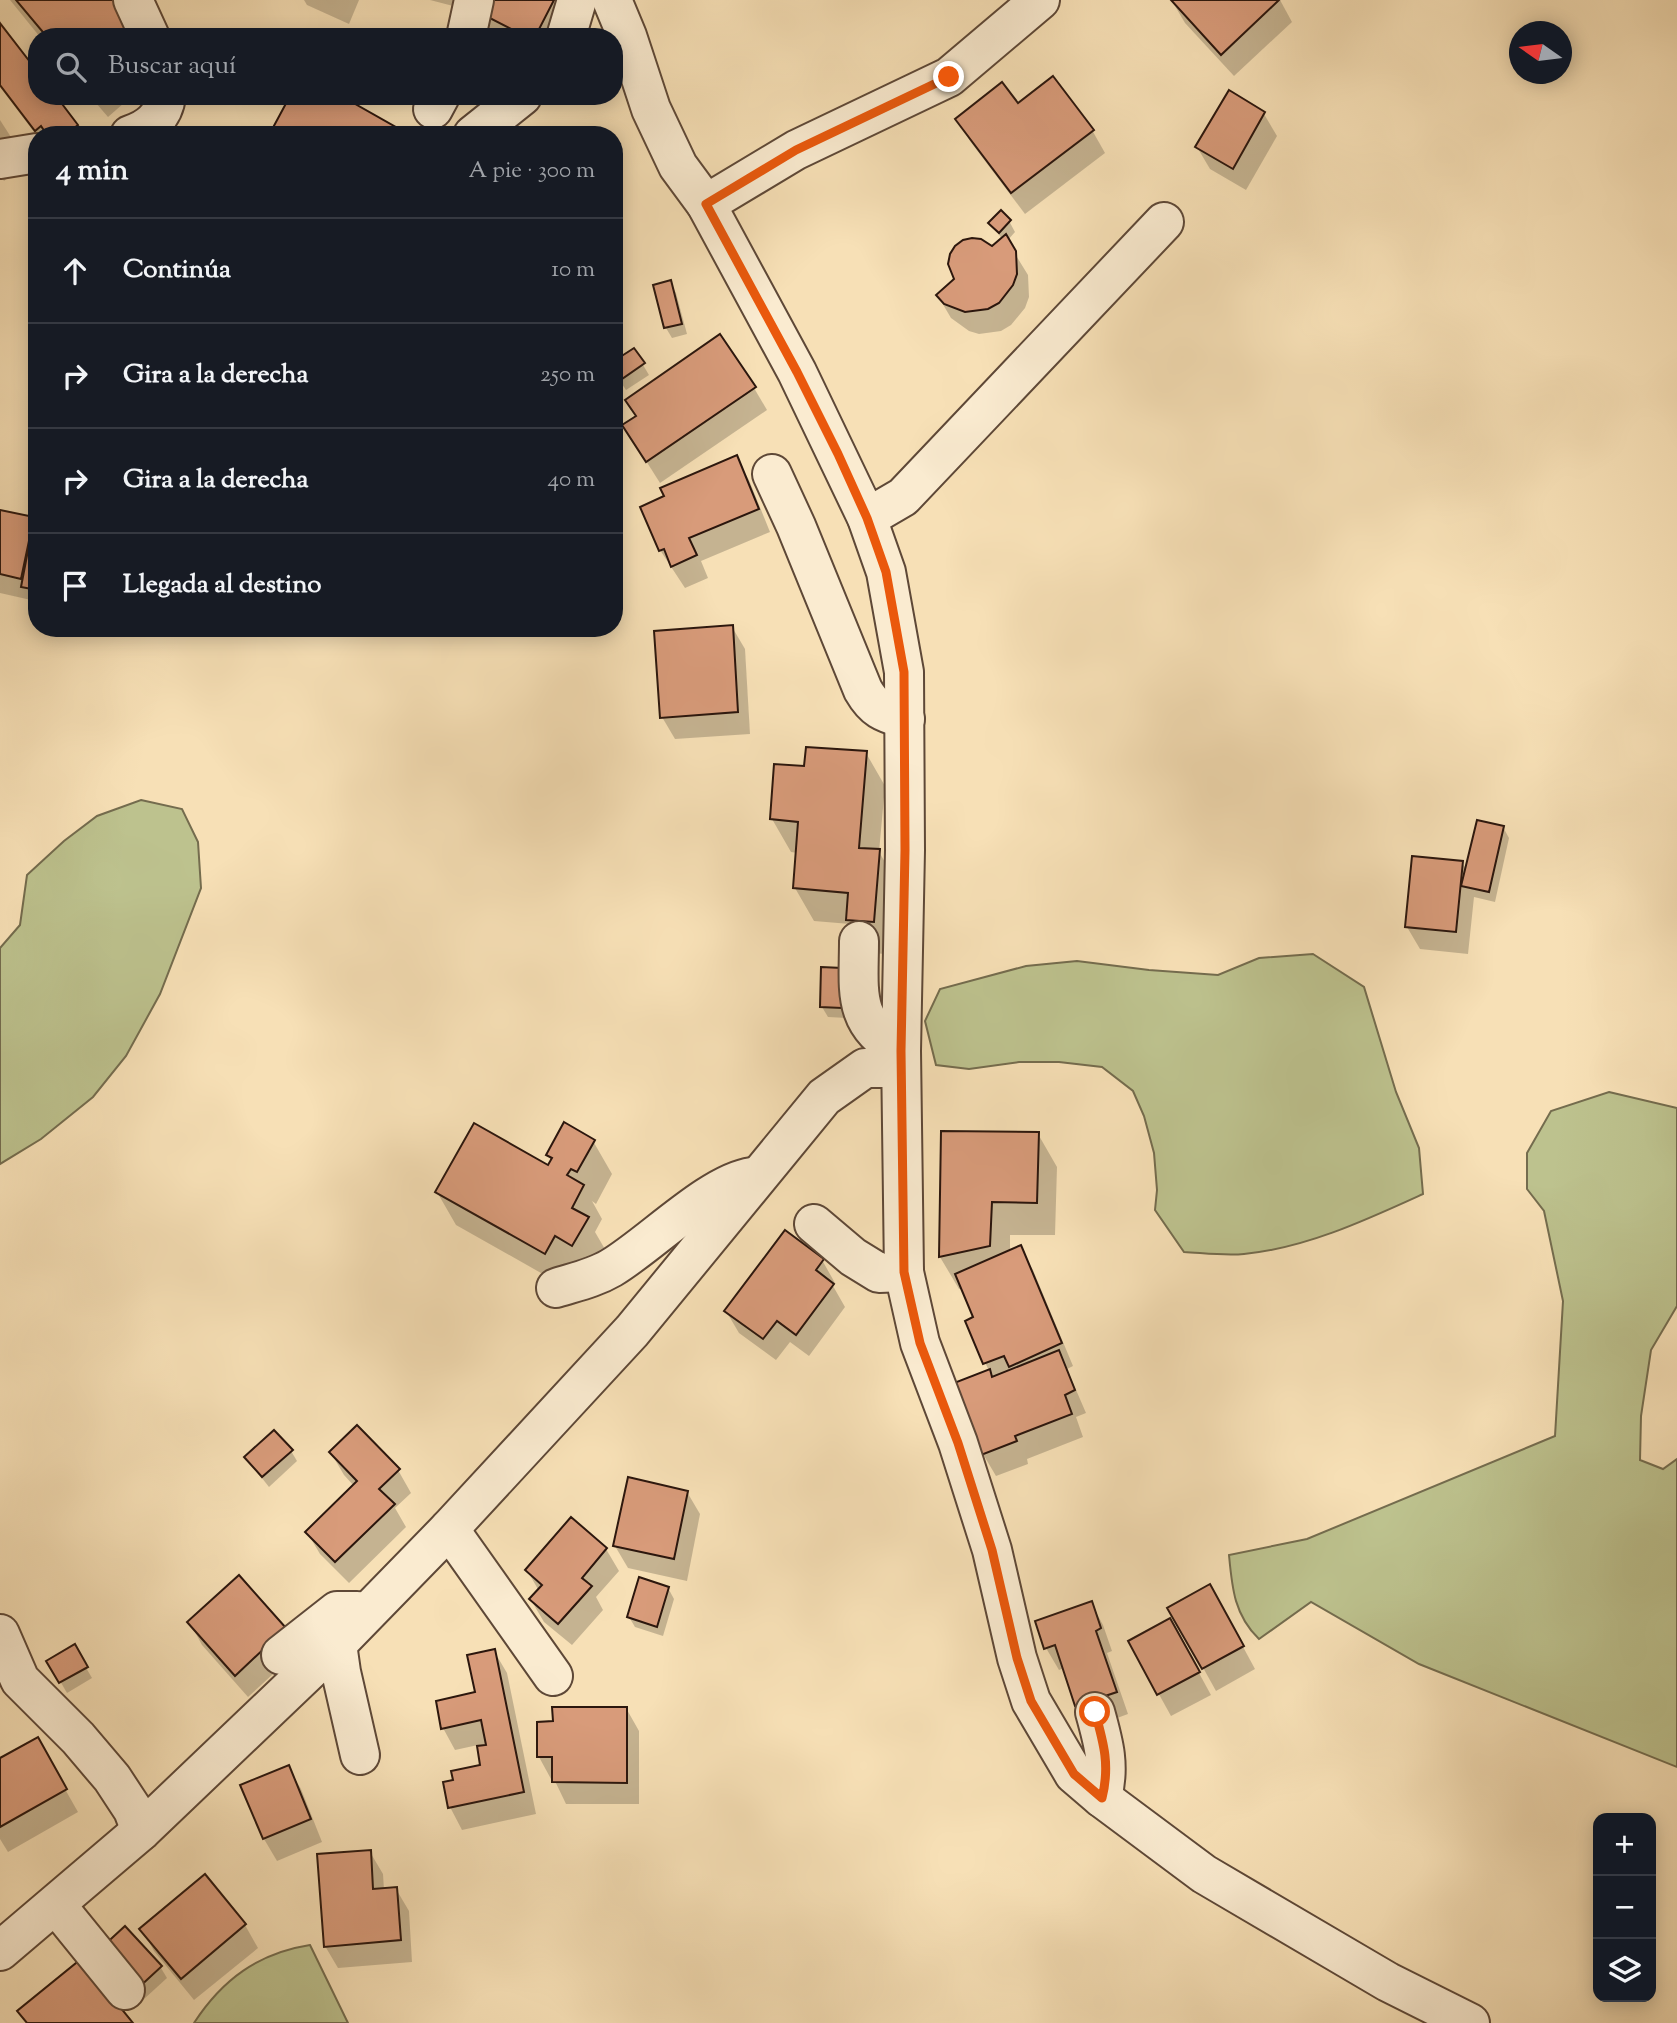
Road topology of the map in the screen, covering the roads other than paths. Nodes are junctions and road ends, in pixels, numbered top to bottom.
1 (133, 0) edge
2 (474, 0) edge
3 (577, 0) edge
4 (612, 0) edge
5 (1040, 0) edge
6 (146, 28) edge
7 (468, 28) edge
8 (569, 28) edge
9 (165, 105) edge
10 (511, 105) edge
11 (147, 126) edge
12 (485, 126) edge
13 (28, 154) edge
14 (0, 159) edge
15 (706, 204) junction
16 (1164, 222) dead end
17 (772, 474) dead end
18 (867, 518) junction
19 (905, 719) junction
20 (859, 941) dead end
21 (901, 1060) junction
22 (761, 1175) junction
23 (814, 1224) dead end
24 (904, 1272) junction
25 (556, 1288) dead end
26 (449, 1529) junction
27 (370, 1610) junction
28 (0, 1634) edge
29 (337, 1644) junction
30 (281, 1655) dead end
31 (553, 1676) dead end
32 (10, 1678) edge
33 (1095, 1712) dead end
34 (360, 1755) dead end
35 (1102, 1798) junction
36 (142, 1831) junction
37 (56, 1905) junction
38 (0, 1951) edge
39 (125, 1990) dead end
40 (1470, 2023) edge

1 - 6 street
2 - 7 street
3 - 8 street
4 - 15 street
5 - 15 street
9 - 11 street
10 - 12 street
13 - 14 street
15 - 18 street
16 - 18 street
17 - 19 street
18 - 19 street
19 - 21 street
20 - 21 street
21 - 22 street
21 - 24 street
22 - 25 street
22 - 26 street
23 - 24 street
24 - 35 street
26 - 27 street
26 - 31 street
27 - 29 street
27 - 30 street
28 - 32 street
29 - 34 street
29 - 36 street
32 - 36 street
33 - 35 street
35 - 40 street
36 - 37 street
37 - 38 street
37 - 39 street

